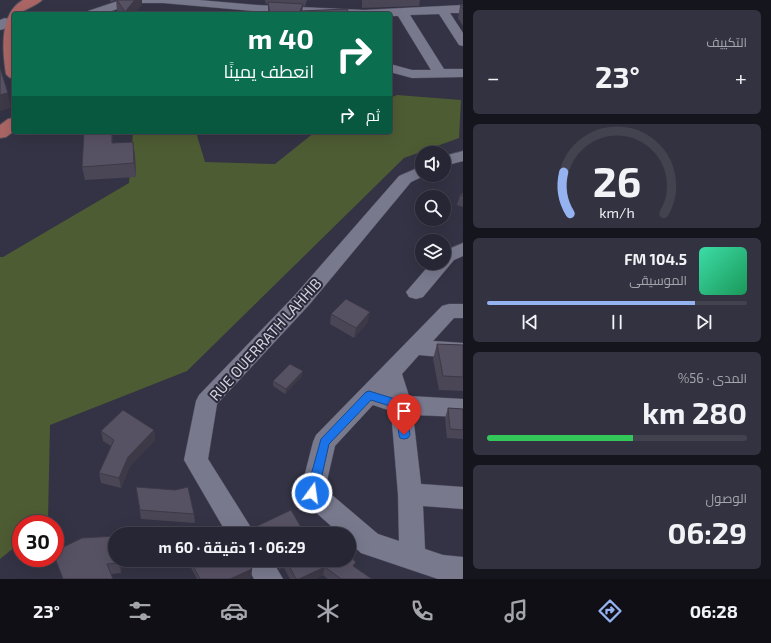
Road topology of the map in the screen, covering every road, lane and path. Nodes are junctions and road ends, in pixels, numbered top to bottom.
1 (35, 0) edge
2 (110, 2) edge
3 (463, 9) edge
4 (442, 10) junction
5 (12, 12) edge
6 (12, 12) edge
7 (95, 12) edge
8 (321, 12) edge
9 (402, 12) junction
10 (392, 13) edge
11 (2, 24) edge
12 (463, 42) edge
13 (12, 58) edge
14 (392, 69) edge
15 (463, 73) edge
16 (440, 74) junction
17 (12, 125) edge
18 (0, 133) edge
19 (463, 156) edge
20 (451, 159) edge
21 (415, 174) edge
22 (463, 249) edge
23 (451, 255) edge
24 (436, 270) edge
25 (416, 292) dead end
26 (463, 311) edge
27 (414, 347) junction
28 (463, 351) edge
29 (391, 372) junction
30 (369, 395) junction
31 (401, 405) junction
32 (463, 408) edge
33 (410, 494) junction
34 (463, 498) edge
35 (237, 527) edge
36 (412, 558) junction
37 (262, 567) edge
38 (463, 570) edge
39 (270, 579) edge

1 - 6 main road
2 - 7 street
2 - 8 street
3 - 4 street
4 - 9 street
4 - 12 street
5 - 11 main road
9 - 10 street
9 - 16 street
11 - 13 main road
14 - 16 street
15 - 16 street
17 - 18 main road
19 - 20 street
21 - 35 street, RUE OUERRATH LAHHIB
22 - 23 street
24 - 25 street
26 - 27 street
27 - 28 street
27 - 29 street
29 - 30 street
29 - 31 street
30 - 31 street
30 - 36 street
31 - 32 street
31 - 33 street
33 - 34 street
33 - 36 street
36 - 38 street
37 - 39 street

